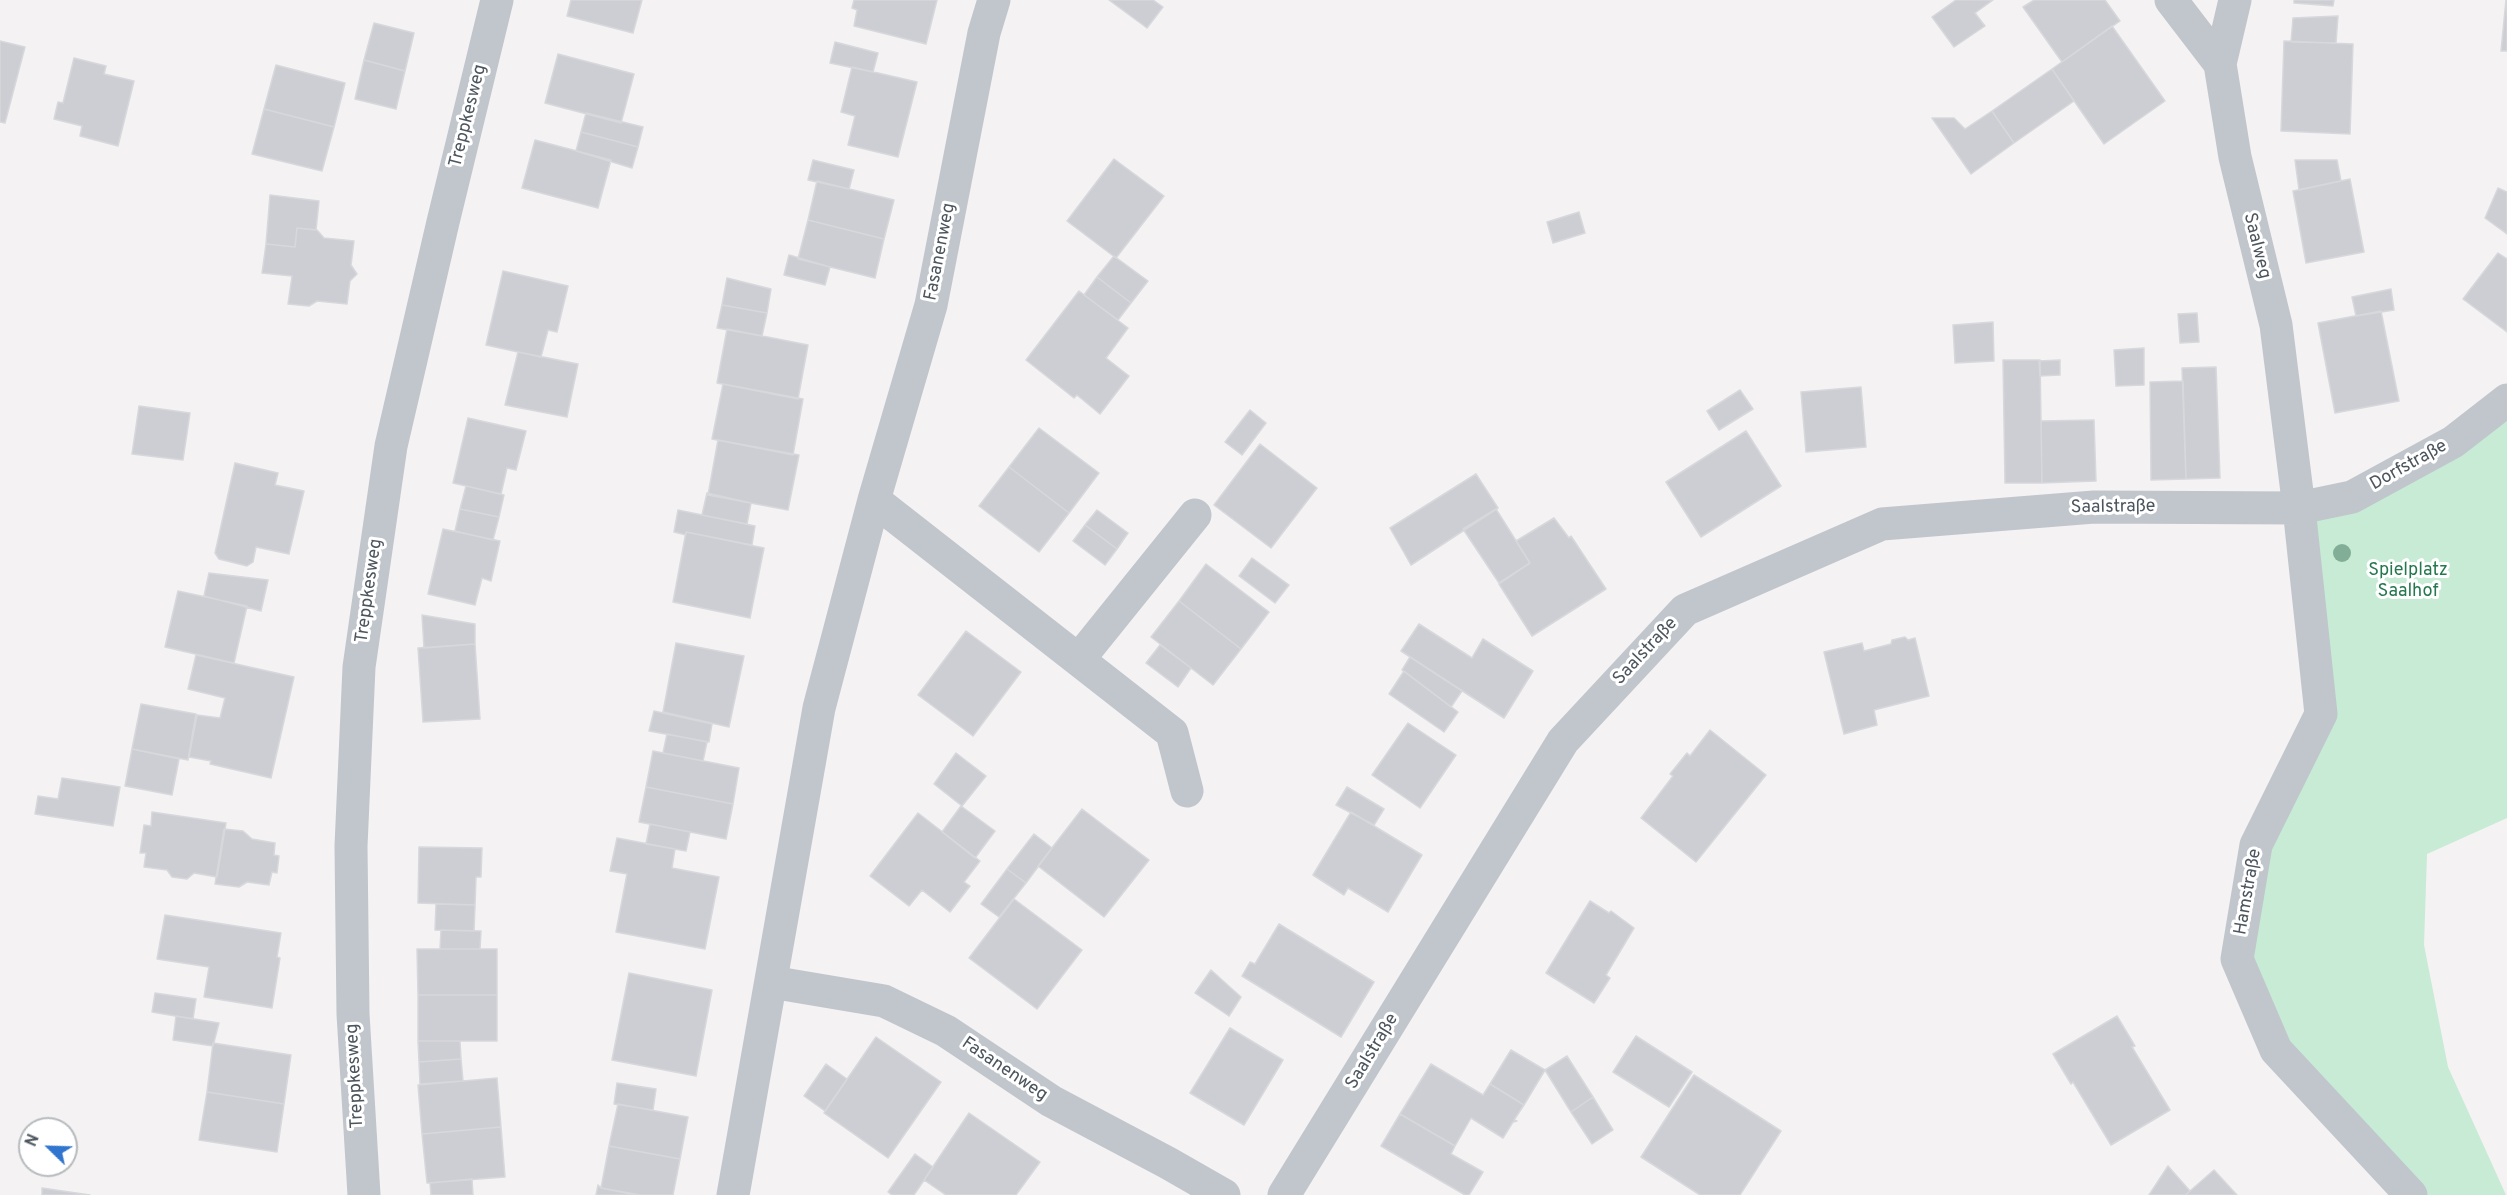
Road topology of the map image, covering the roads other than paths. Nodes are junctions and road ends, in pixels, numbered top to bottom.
1 (497, 0) edge
2 (993, 0) edge
3 (2171, 0) edge
4 (2235, 0) edge
5 (2220, 64) junction
6 (2507, 400) edge
7 (874, 500) junction
8 (2299, 508) junction
9 (1195, 514) dead end
10 (1079, 659) junction
11 (1187, 791) dead end
12 (771, 982) junction
13 (364, 1195) edge
14 (733, 1195) edge
15 (1224, 1195) edge
16 (1284, 1195) edge
17 (2411, 1195) edge

1 - 13 street, Treppkesweg
2 - 7 street, Fasanenweg
3 - 5 street, Saalweg
4 - 5 street
5 - 8 street, Saalweg
6 - 8 street, Dorfstraße
7 - 10 street
7 - 12 street, Fasanenweg
8 - 16 street, Saalstraße
8 - 17 street, Hamstraße
9 - 10 street
10 - 11 street
12 - 14 street, Fasanenweg
12 - 15 street, Fasanenweg

